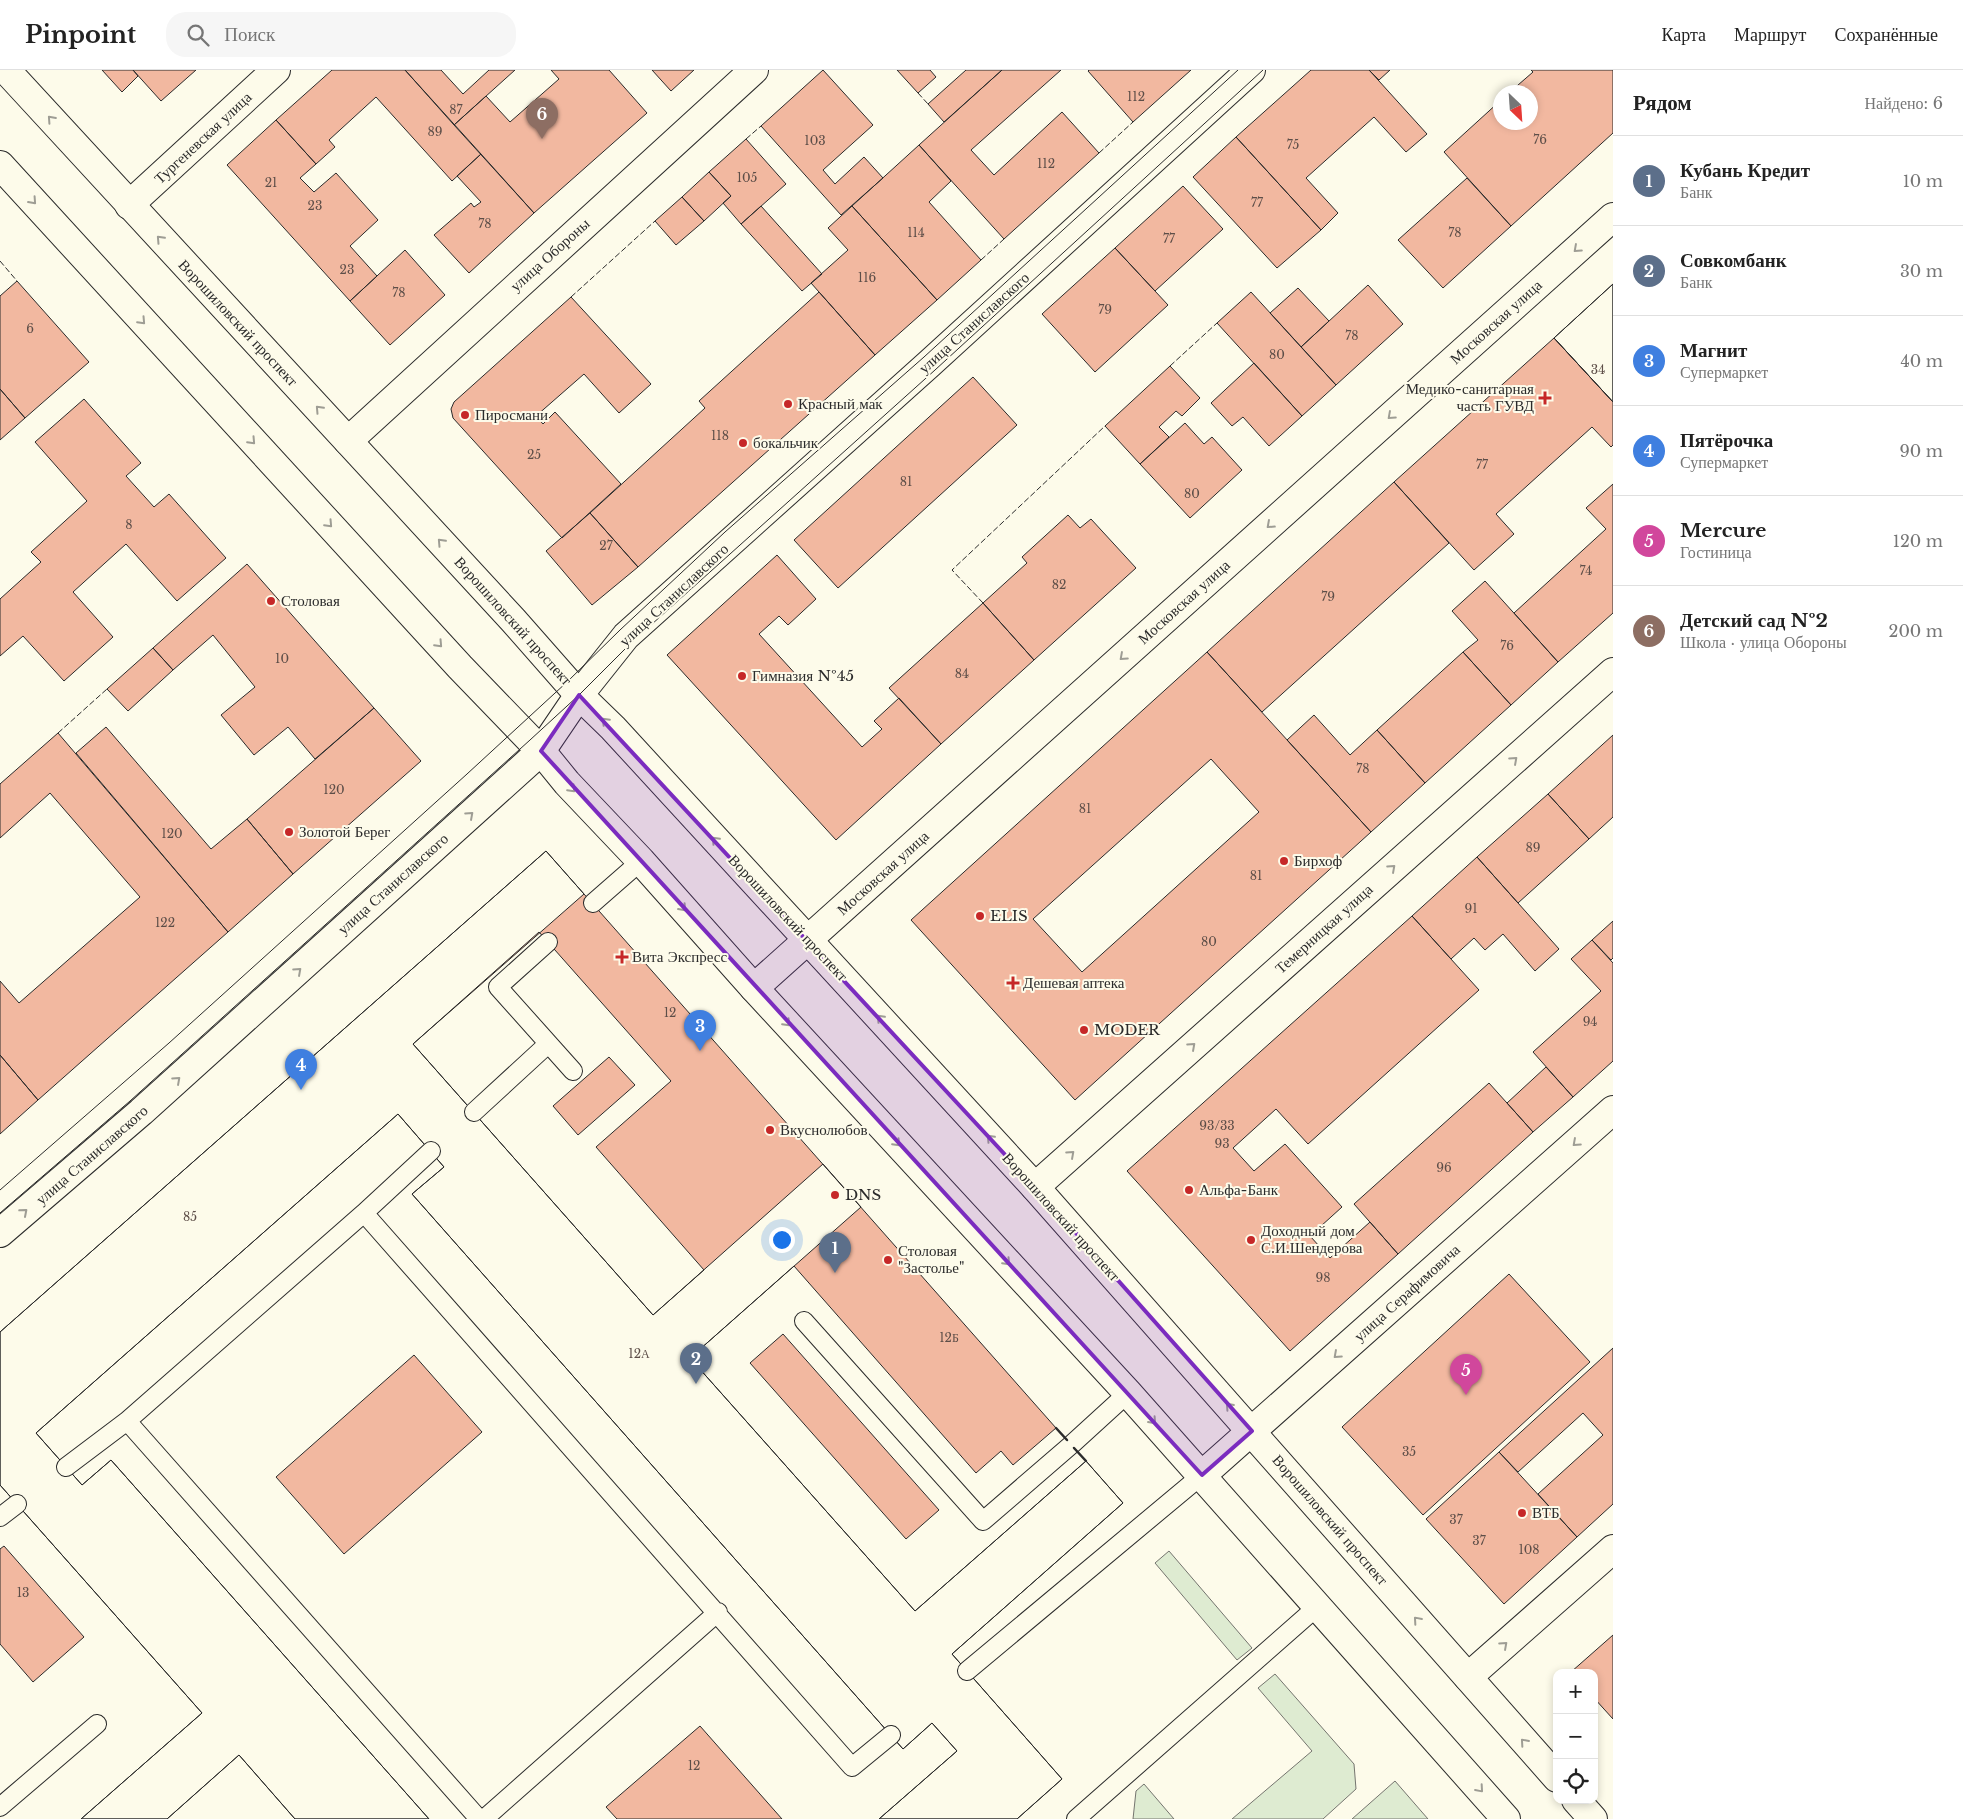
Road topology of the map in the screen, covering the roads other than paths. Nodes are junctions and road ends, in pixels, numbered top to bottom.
1 (6, 70) edge
2 (276, 70) edge
3 (754, 70) edge
4 (1251, 70) edge
5 (0, 165) edge
6 (128, 205) junction
7 (1613, 217) edge
8 (348, 441) junction
9 (1613, 672) edge
10 (579, 695) junction
11 (541, 751) junction
12 (641, 860) junction
13 (592, 903) dead end
14 (808, 940) junction
15 (548, 942) dead end
16 (754, 988) junction
17 (548, 1044) junction
18 (573, 1071) dead end
19 (1613, 1110) edge
20 (474, 1112) dead end
21 (430, 1152) dead end
22 (1035, 1187) junction
23 (364, 1212) junction
24 (0, 1233) edge
25 (804, 1320) dead end
26 (1128, 1393) junction
27 (127, 1421) junction
28 (1252, 1432) junction
29 (66, 1467) dead end
30 (1202, 1476) junction
31 (17, 1504) dead end
32 (0, 1517) edge
33 (1613, 1549) edge
34 (1318, 1606) junction
35 (718, 1612) junction
36 (967, 1671) dead end
37 (1468, 1678) junction
38 (97, 1724) dead end
39 (891, 1735) dead end
40 (1553, 1774) edge
41 (1580, 1804) edge
42 (0, 1807) edge
43 (479, 1819) edge
44 (484, 1819) edge
45 (1076, 1819) edge
46 (1506, 1819) edge
47 (1593, 1819) edge

6 -> 1 street, Ворошиловский проспект
2 - 6 street, Тургеневская улица
3 - 8 street, улица Обороны
4 - 10 street, улица Станиславского
5 -> 11 street
8 -> 6 street, Ворошиловский проспект
7 -> 14 street, Московская улица
10 -> 8 street, Ворошиловский проспект
22 -> 9 street, Темерницкая улица
10 - 11 street, улица Станиславского
14 -> 10 street, Ворошиловский проспект
11 -> 12 street
24 -> 11 street, улица Станиславского
12 - 13 lane
12 -> 16 street
14 - 16 street, Московская улица
22 -> 14 street, Ворошиловский проспект
15 - 17 lane
16 -> 26 street
17 - 18 lane
17 - 20 lane
19 -> 28 street, улица Серафимовича
21 - 23 lane
28 -> 22 street, Ворошиловский проспект
23 - 27 lane
23 - 35 lane
25 - 26 lane
26 -> 30 street
27 - 29 lane
27 - 43 lane
28 - 30 street, улица Серафимовича
37 -> 28 street, Ворошиловский проспект
30 - 34 street
30 - 36 lane
31 - 32 lane
37 -> 33 street
34 - 45 lane
34 -> 46 street
35 - 39 lane
35 - 44 lane
40 -> 37 street, Ворошиловский проспект
38 - 42 lane
41 - 47 street

